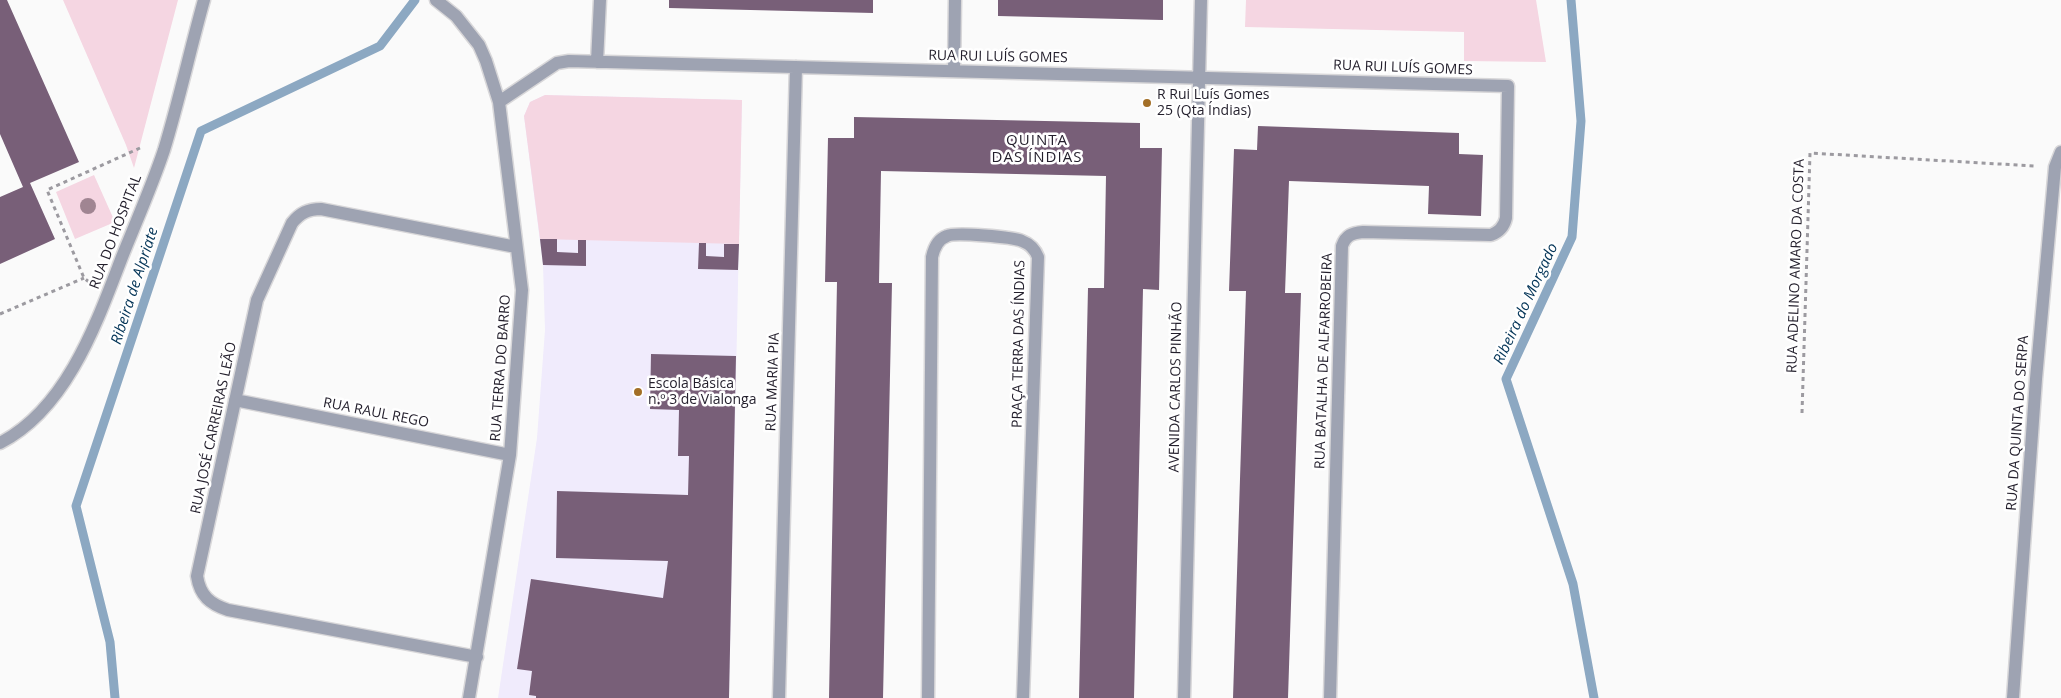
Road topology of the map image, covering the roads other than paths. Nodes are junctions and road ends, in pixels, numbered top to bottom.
1 (204, 0) edge
2 (436, 0) edge
3 (600, 0) edge
4 (955, 0) edge
5 (1201, 0) edge
6 (598, 62) junction
7 (796, 67) junction
8 (954, 71) junction
9 (1199, 78) junction
10 (1508, 86) joint
11 (499, 102) junction
12 (2061, 152) edge
13 (516, 247) junction
14 (235, 400) junction
15 (0, 442) edge
16 (510, 455) junction
17 (477, 657) junction
18 (469, 698) edge
19 (779, 698) edge
20 (928, 698) edge
21 (1023, 698) edge
22 (1184, 698) edge
23 (1330, 698) edge
24 (2013, 698) edge

1 - 15 street, RUA DO HOSPITAL
2 - 11 street, RUA TERRA DO BARRO
3 - 6 street
4 - 8 street
5 - 9 street, AVENIDA CARLOS PINHÃO
6 - 7 street, RUA RUI LUÍS GOMES
6 - 11 street, RUA RUI LUÍS GOMES
7 - 8 street, RUA RUI LUÍS GOMES
7 - 19 street, RUA MARIA PIA
8 - 9 street, RUA RUI LUÍS GOMES
9 - 10 street, RUA RUI LUÍS GOMES
9 - 22 street, AVENIDA CARLOS PINHÃO
10 - 23 street, RUA BATALHA DE ALFARROBEIRA
11 - 13 street, RUA TERRA DO BARRO
12 - 24 street, RUA DA QUINTA DO SERPA
13 - 14 street, RUA JOSÉ CARREIRAS LEÃO
13 - 16 street, RUA TERRA DO BARRO
14 - 16 street, RUA RAUL REGO
14 - 17 street, RUA JOSÉ CARREIRAS LEÃO
16 - 17 street, RUA TERRA DO BARRO
17 - 18 street, RUA TERRA DO BARRO
20 - 21 street, PRAÇA TERRA DAS ÍNDIAS

